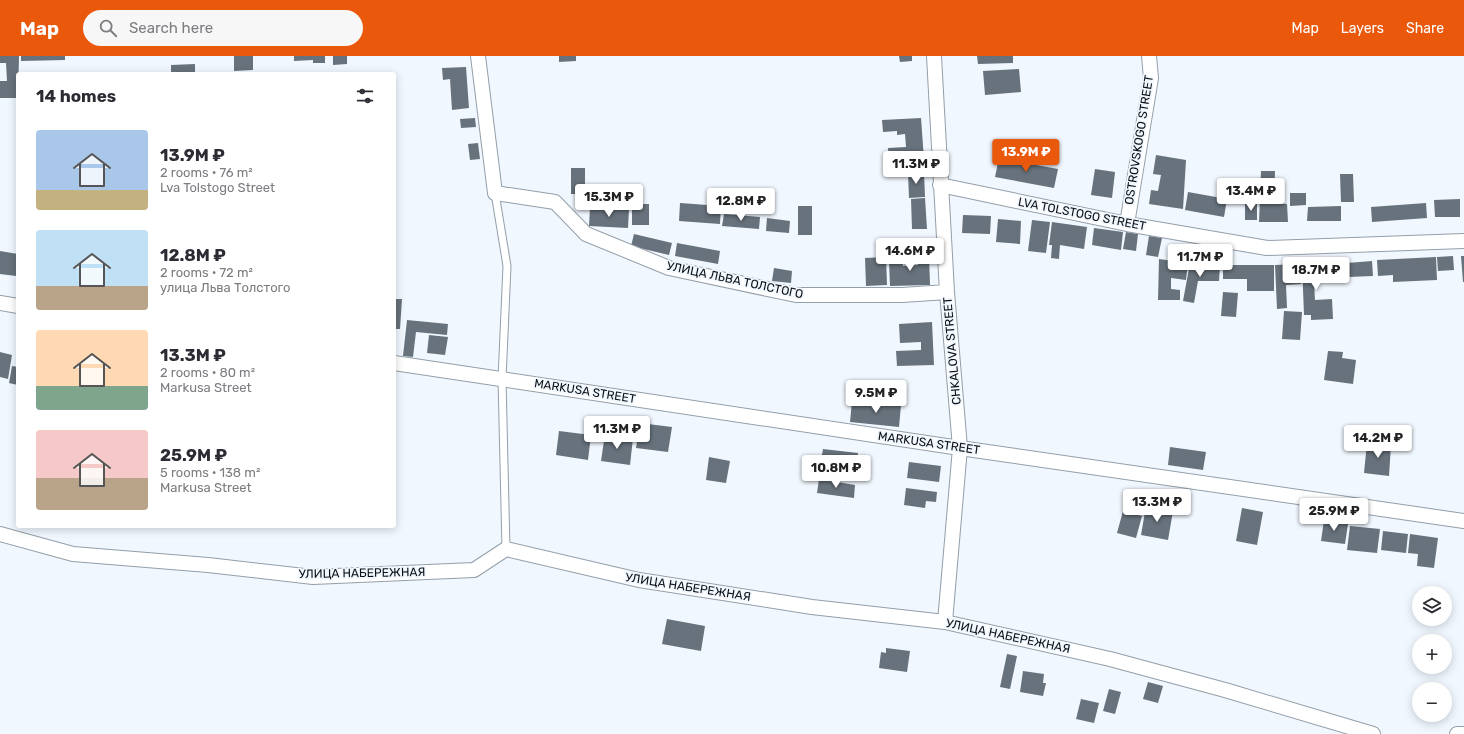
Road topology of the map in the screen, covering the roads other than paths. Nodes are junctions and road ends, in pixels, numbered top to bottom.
1 (478, 56) edge
2 (934, 56) edge
3 (1149, 56) edge
4 (940, 185) junction
5 (495, 193) junction
6 (1127, 224) junction
7 (1464, 241) edge
8 (947, 292) junction
9 (0, 303) edge
10 (16, 306) edge
11 (396, 362) edge
12 (502, 379) junction
13 (960, 448) junction
14 (1464, 521) edge
15 (0, 534) edge
16 (506, 549) junction
17 (945, 622) junction
18 (1373, 734) edge
19 (1457, 734) edge
20 (1464, 734) edge

1 - 5 street
2 - 4 street, CHKALOVA STREET
3 - 6 street, OSTROVSKOGO STREET
4 - 6 street, LVA TOLSTOGO STREET
4 - 8 street, CHKALOVA STREET
5 - 8 street, УЛИЦА ЛЬВА ТОЛСТОГО
5 - 12 lane
6 - 7 street, LVA TOLSTOGO STREET
8 - 13 street, CHKALOVA STREET
9 - 10 street
11 - 12 street, MARKUSA STREET
12 - 13 street, MARKUSA STREET
12 - 16 lane
13 - 14 street, MARKUSA STREET
13 - 17 street, CHKALOVA STREET
15 - 16 street, УЛИЦА НАБЕРЕЖНАЯ
16 - 17 street, УЛИЦА НАБЕРЕЖНАЯ
17 - 18 street, УЛИЦА НАБЕРЕЖНАЯ
19 - 20 street

